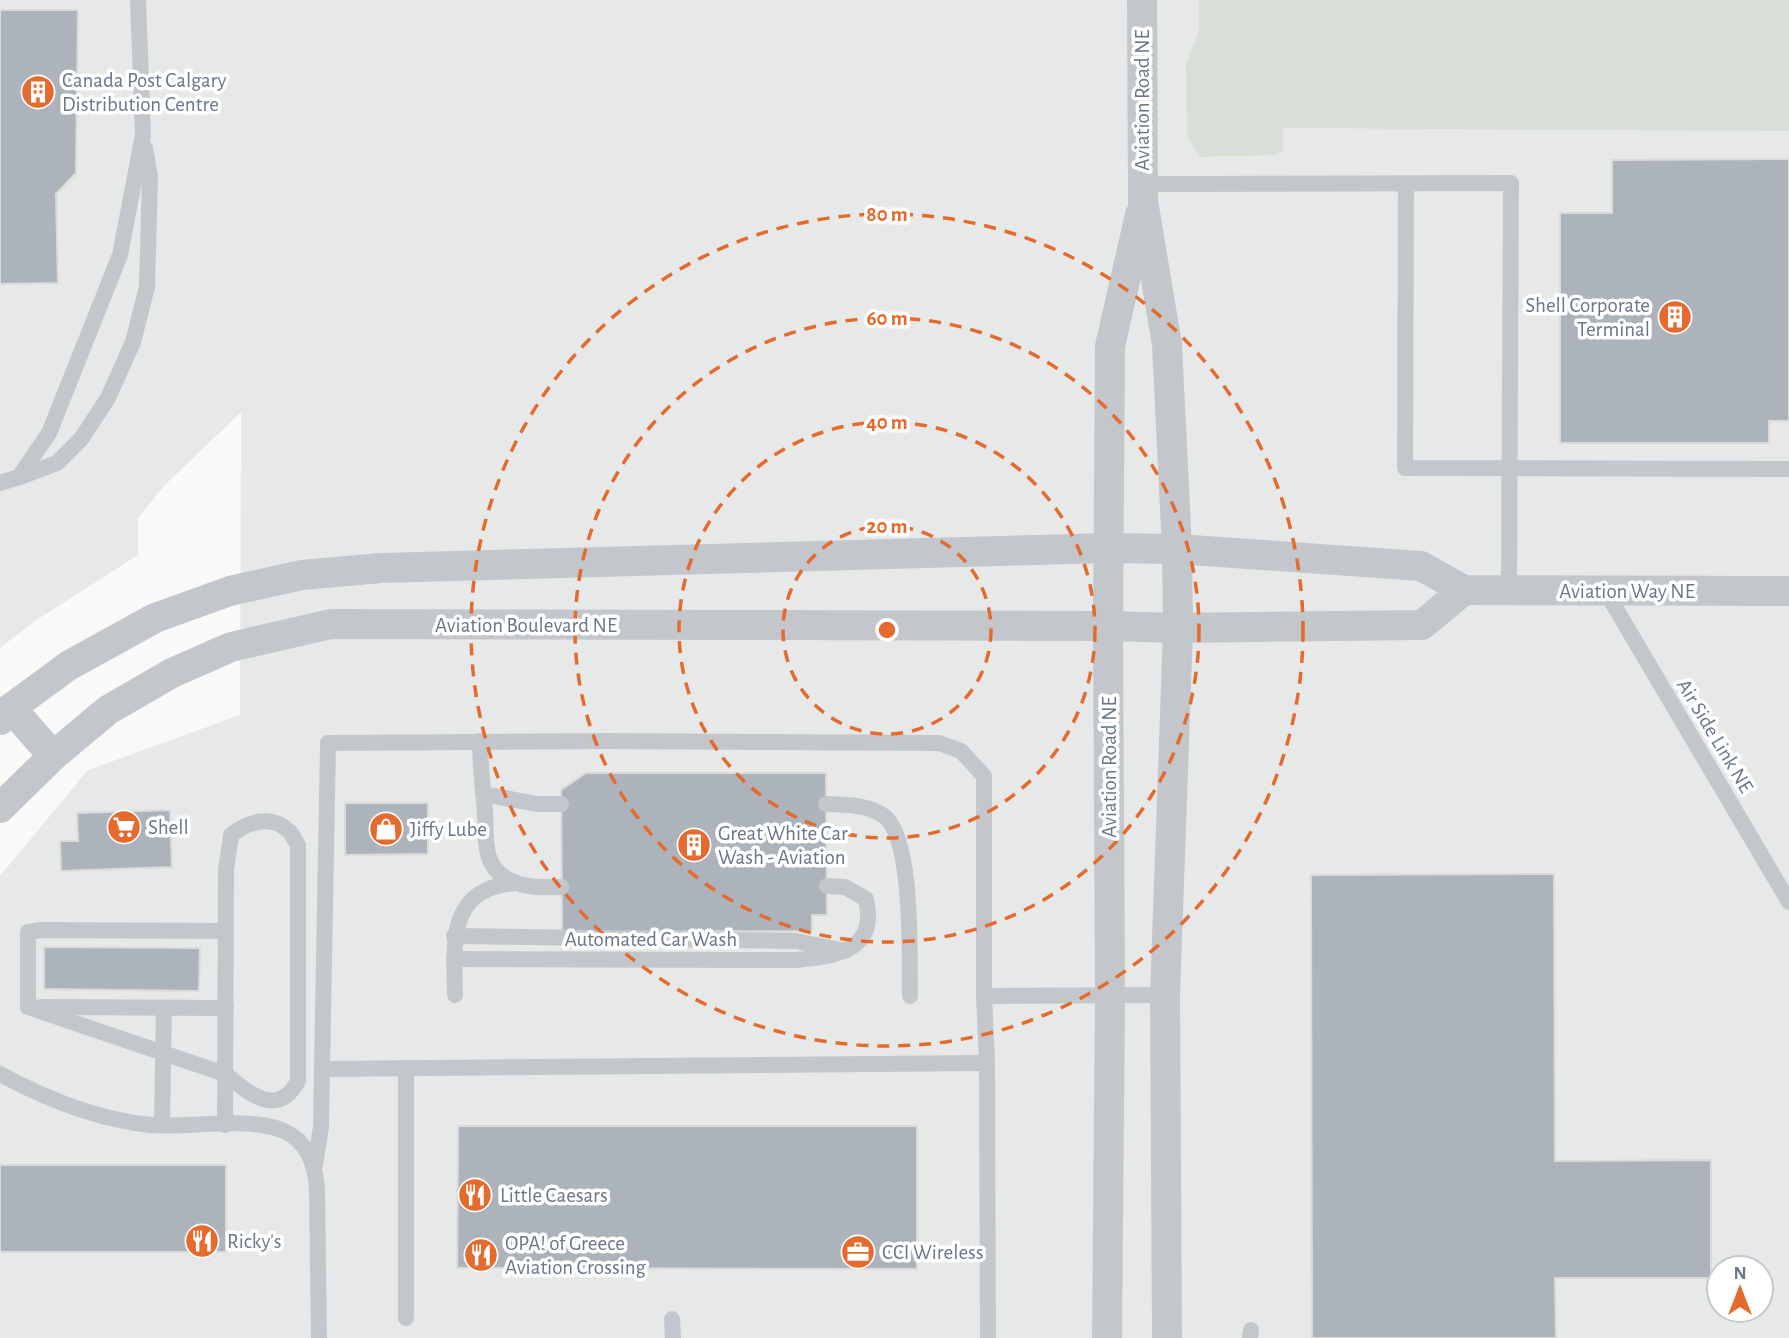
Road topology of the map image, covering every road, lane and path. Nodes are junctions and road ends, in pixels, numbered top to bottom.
1 (138, 0) edge
2 (1142, 0) edge
3 (143, 135) junction
4 (1406, 184) junction
5 (1143, 192) junction
6 (1509, 468) junction
7 (1789, 469) edge
8 (19, 477) junction
9 (0, 483) edge
10 (1109, 548) junction
11 (1177, 549) junction
12 (1464, 590) junction
13 (1508, 591) junction
14 (1789, 591) edge
15 (1606, 592) junction
16 (1108, 626) junction
17 (1178, 628) junction
18 (4, 707) edge
19 (480, 741) junction
20 (54, 756) junction
21 (483, 794) junction
22 (561, 804) dead end
23 (826, 804) dead end
24 (0, 808) edge
25 (515, 883) junction
26 (827, 886) dead end
27 (561, 887) dead end
28 (1789, 902) edge
29 (226, 931) junction
30 (454, 936) junction
31 (845, 951) junction
32 (454, 959) junction
33 (455, 995) dead end
34 (1165, 995) junction
35 (910, 996) dead end
36 (984, 996) junction
37 (1110, 996) junction
38 (28, 1007) junction
39 (164, 1008) junction
40 (226, 1008) junction
41 (163, 1054) junction
42 (987, 1063) junction
43 (406, 1068) junction
44 (322, 1069) junction
45 (0, 1074) edge
46 (225, 1074) junction
47 (259, 1099) junction
48 (162, 1125) junction
49 (225, 1125) junction
50 (258, 1125) junction
51 (315, 1165) junction
52 (406, 1318) dead end
53 (672, 1319) dead end
54 (319, 1338) edge
55 (673, 1338) edge
56 (988, 1338) edge
57 (1107, 1338) edge
58 (1167, 1338) edge

1 - 3 lane
2 - 5 street, Aviation Road NE
3 - 8 lane
3 - 8 lane
4 - 5 lane
4 - 6 lane
4 - 6 lane
5 - 10 street, Aviation Road NE
5 - 11 street, Aviation Road NE
6 - 7 lane
6 - 13 lane
8 - 9 lane
10 - 11 street, Aviation Way NE
10 - 16 street, Aviation Road NE
10 - 18 street
11 - 12 street, Aviation Way NE
11 - 17 street, Aviation Road NE
12 - 13 street, Aviation Way NE
12 - 17 street
13 - 15 street, Aviation Way NE
14 - 15 street, Aviation Way NE
15 - 28 lane, Air Side Link NE
16 - 17 street, Aviation Boulevard NE
16 - 20 street, Aviation Boulevard NE
16 - 37 street, Aviation Road NE
17 - 34 street, Aviation Road NE
18 - 20 street
19 - 21 lane
19 - 36 lane
19 - 44 lane
20 - 24 street, Aviation Boulevard NE
21 - 22 lane
21 - 25 lane
23 - 35 lane
25 - 27 lane
25 - 30 lane
26 - 31 lane
29 - 38 lane
29 - 40 lane
29 - 47 lane
30 - 31 lane, Automated Car Wash
30 - 32 lane
31 - 32 lane, Automated Car Wash
32 - 33 lane
34 - 37 lane
34 - 58 street, Aviation Road NE
36 - 37 lane
36 - 42 lane
37 - 57 street, Aviation Road NE
38 - 39 lane
38 - 41 lane
39 - 40 lane
39 - 41 lane
40 - 46 lane
41 - 46 lane
41 - 48 lane
42 - 43 lane
42 - 56 lane
43 - 44 lane
43 - 52 lane
44 - 51 lane
45 - 48 lane
46 - 47 lane
46 - 49 lane
47 - 50 lane
48 - 49 lane
49 - 50 lane
50 - 51 lane
51 - 54 lane
53 - 55 lane

